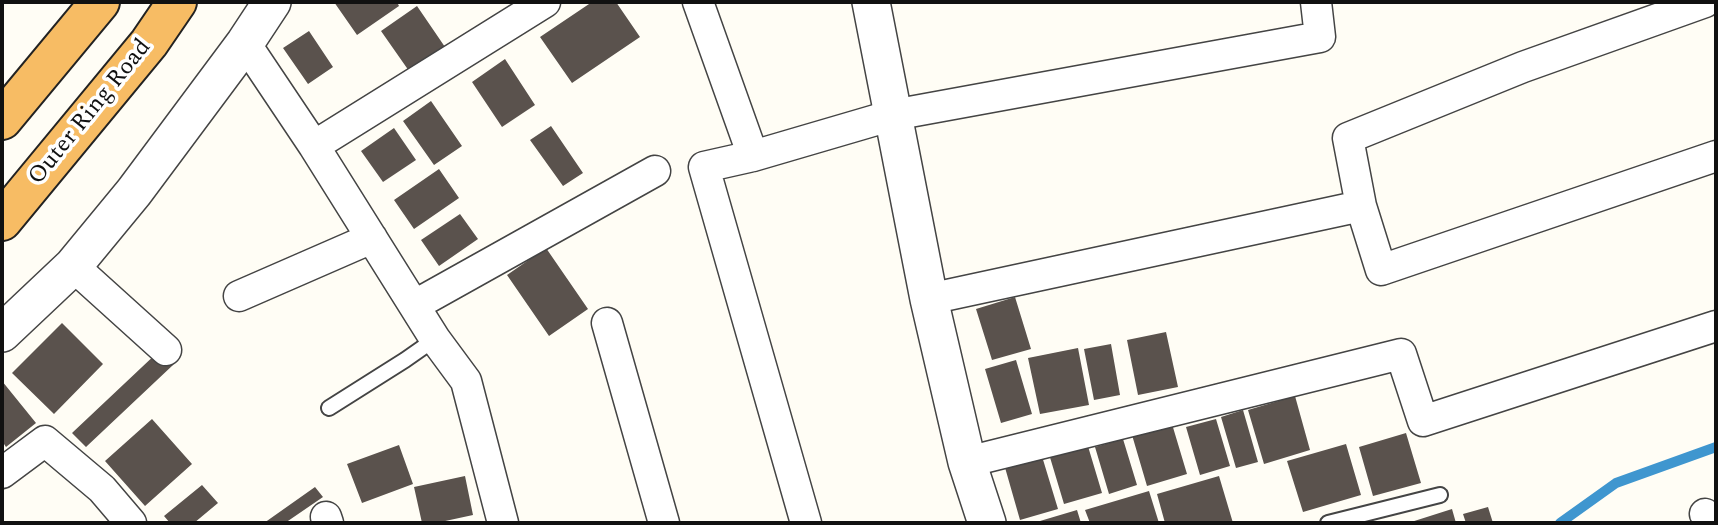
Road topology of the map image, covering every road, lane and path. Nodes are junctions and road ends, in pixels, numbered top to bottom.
1 (100, 2) edge
2 (177, 2) edge
3 (272, 2) edge
4 (545, 2) edge
5 (698, 2) edge
6 (871, 2) edge
7 (1316, 2) edge
8 (1705, 2) edge
9 (245, 43) junction
10 (892, 115) junction
11 (2, 120) edge
12 (314, 146) junction
13 (753, 156) junction
14 (1716, 156) edge
15 (655, 171) dead end
16 (1361, 206) junction
17 (2, 221) edge
18 (372, 238) junction
19 (73, 266) junction
20 (239, 296) dead end
21 (929, 299) junction
22 (415, 305) junction
23 (607, 323) dead end
24 (1716, 326) edge
25 (2, 333) edge
26 (435, 339) junction
27 (166, 350) dead end
28 (330, 408) dead end
29 (967, 462) junction
30 (2, 473) edge
31 (1440, 495) dead end
32 (131, 523) edge
33 (503, 523) edge
34 (664, 523) edge
35 (806, 523) edge
36 (987, 523) edge
37 (1328, 523) edge

1 - 11 highway
2 - 17 highway, Outer Ring Road
3 - 9 street
4 - 12 street
5 - 13 street
6 - 10 street
7 - 10 street
8 - 16 street
9 - 12 street
9 - 19 street
10 - 13 street
10 - 21 street
12 - 18 street
13 - 35 street
14 - 16 street
15 - 22 street
16 - 21 street
18 - 20 street
18 - 22 street
19 - 25 street
19 - 27 street
21 - 29 street
22 - 26 street
23 - 34 street
24 - 29 street
26 - 28 lane
26 - 33 street
29 - 36 street
30 - 32 street
31 - 37 lane

